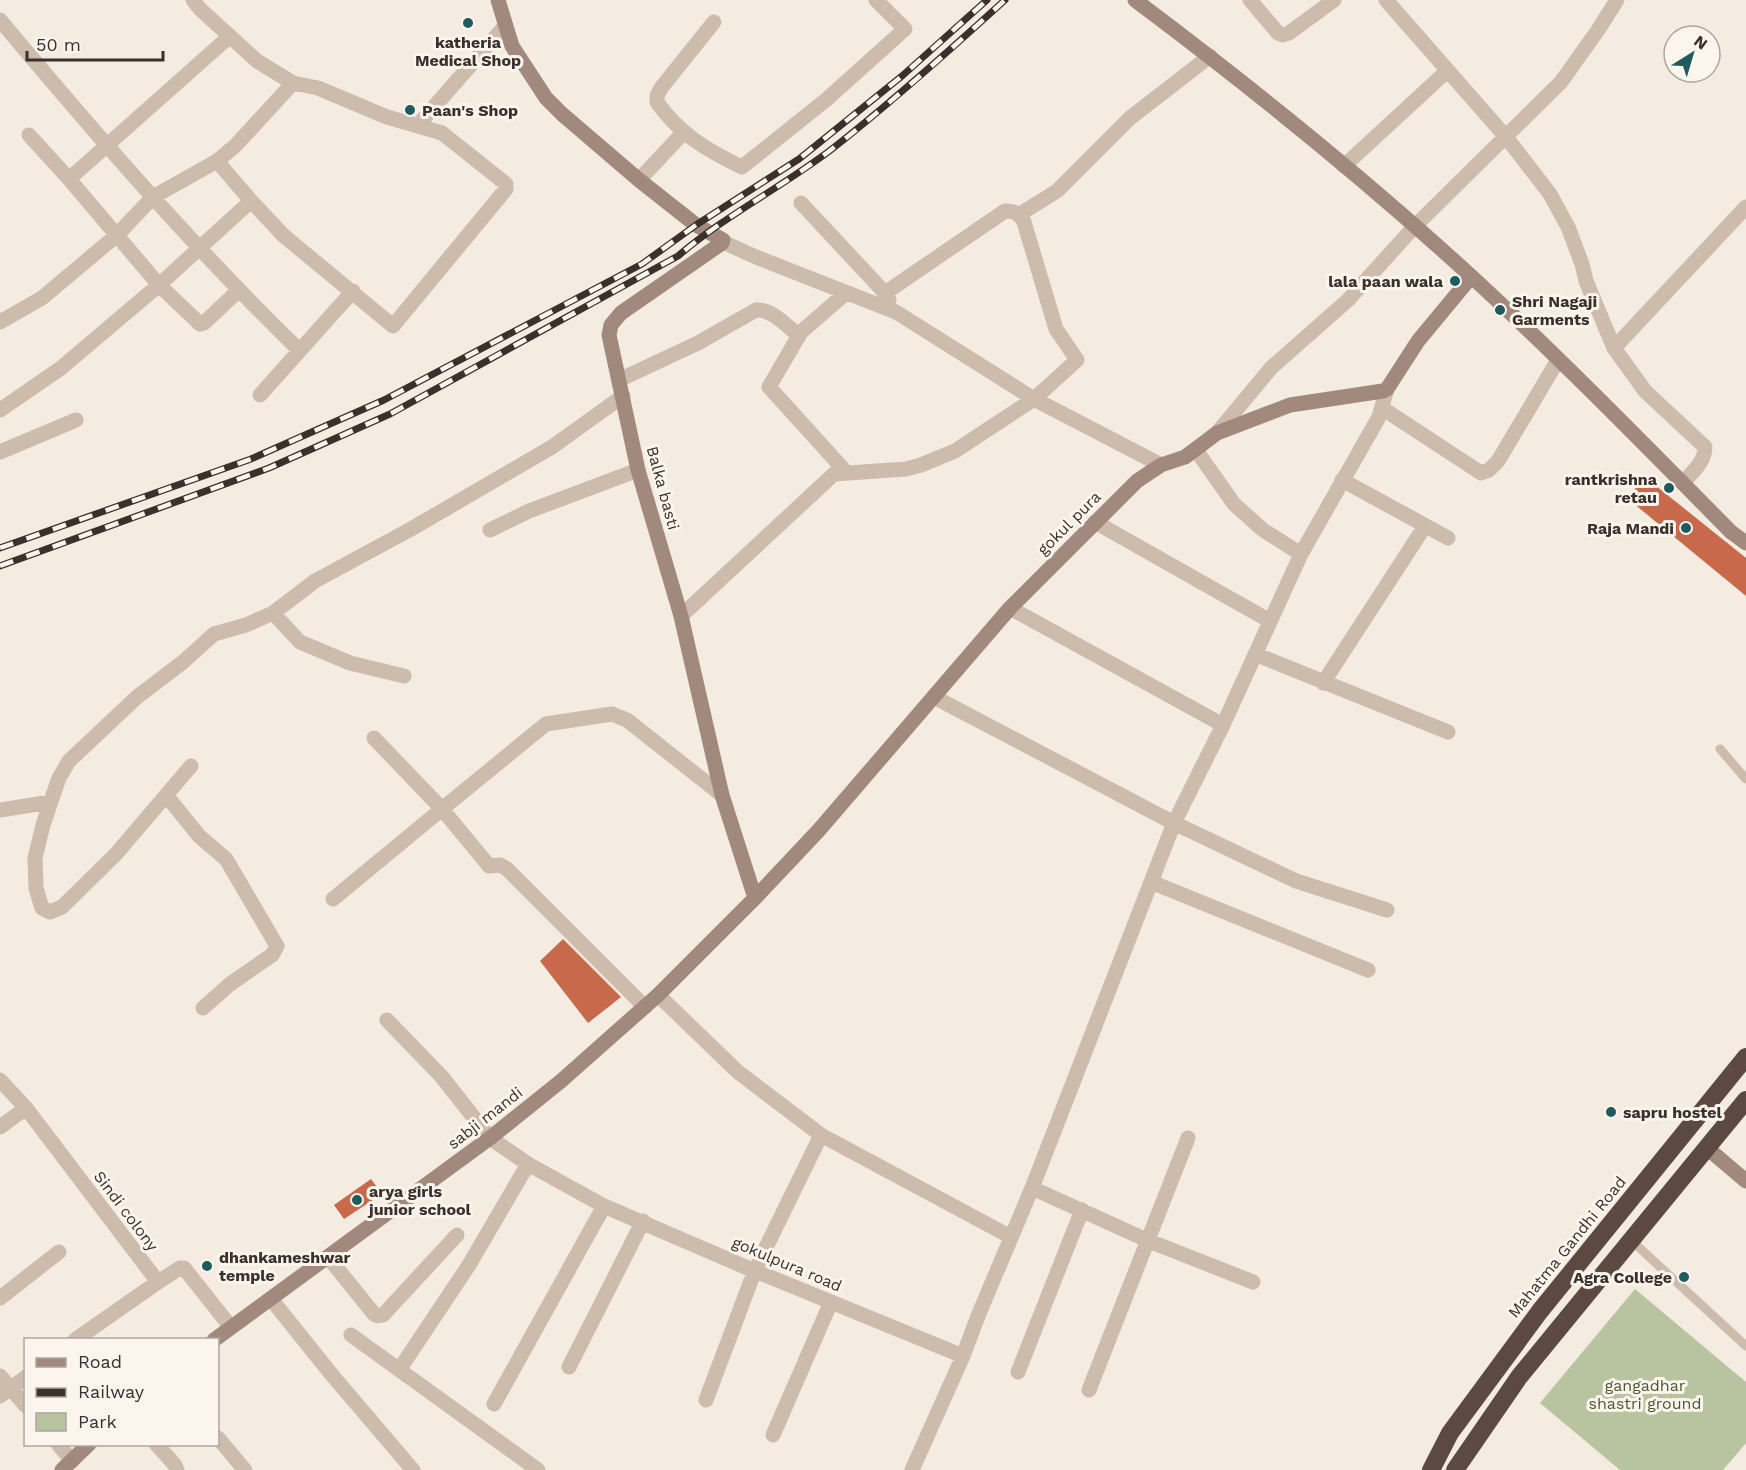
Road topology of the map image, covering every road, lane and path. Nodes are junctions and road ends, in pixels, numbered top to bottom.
1 (193, 0) edge
2 (498, 0) edge
3 (876, 0) edge
4 (1135, 0) edge
5 (1250, 0) edge
6 (1334, 0) edge
7 (1386, 0) edge
8 (1617, 0) edge
9 (0, 20) edge
10 (714, 22) dead end
11 (505, 26) junction
12 (230, 36) junction
13 (1210, 56) junction
14 (1447, 71) junction
15 (293, 82) junction
16 (418, 125) junction
17 (683, 133) junction
18 (29, 135) dead end
19 (1506, 137) junction
20 (106, 146) junction
21 (217, 161) junction
22 (1344, 166) junction
23 (69, 179) junction
24 (639, 180) junction
25 (153, 197) junction
26 (251, 201) junction
27 (801, 203) dead end
28 (1746, 207) edge
29 (1020, 214) junction
30 (1414, 227) junction
31 (117, 235) junction
32 (723, 242) junction
33 (199, 247) junction
34 (1471, 277) junction
35 (159, 285) junction
36 (238, 291) junction
37 (352, 291) junction
38 (846, 292) junction
39 (885, 293) junction
40 (896, 312) junction
41 (0, 322) edge
42 (799, 336) junction
43 (1614, 348) junction
44 (298, 349) junction
45 (1558, 360) junction
46 (619, 380) junction
47 (1387, 389) junction
48 (260, 395) dead end
49 (622, 396) junction
50 (1034, 399) junction
51 (1382, 408) junction
52 (0, 410) edge
53 (76, 420) dead end
54 (1217, 433) junction
55 (1196, 450) junction
56 (0, 452) edge
57 (1161, 465) junction
58 (638, 470) junction
59 (846, 472) junction
60 (1342, 480) junction
61 (1683, 483) junction
62 (1095, 522) junction
63 (1425, 526) junction
64 (490, 530) dead end
65 (1448, 538) dead end
66 (1746, 543) edge
67 (1301, 554) junction
68 (1010, 608) junction
69 (273, 613) junction
70 (681, 616) junction
71 (1270, 621) junction
72 (1255, 654) junction
73 (404, 676) dead end
74 (1323, 683) junction
75 (934, 697) junction
76 (1222, 724) junction
77 (1448, 732) dead end
78 (374, 738) dead end
79 (1720, 748) dead end
80 (191, 766) dead end
81 (1746, 779) edge
82 (166, 795) junction
83 (722, 795) junction
84 (50, 802) junction
85 (13, 808) edge
86 (442, 809) junction
87 (1174, 823) junction
88 (1151, 882) junction
89 (755, 898) junction
90 (333, 899) dead end
91 (1386, 910) dead end
92 (1368, 970) dead end
93 (658, 995) junction
94 (645, 1007) junction
95 (203, 1008) dead end
96 (387, 1020) dead end
97 (1746, 1057) edge
98 (0, 1080) edge
99 (1746, 1100) edge
100 (26, 1108) junction
101 (0, 1127) edge
102 (821, 1136) junction
103 (490, 1138) junction
104 (1188, 1138) dead end
105 (1707, 1148) junction
106 (528, 1164) junction
107 (1746, 1181) edge
108 (1032, 1188) junction
109 (604, 1206) junction
110 (1082, 1210) junction
111 (643, 1221) junction
112 (457, 1234) dead end
113 (1011, 1237) junction
114 (1149, 1240) junction
115 (1632, 1241) junction
116 (59, 1252) dead end
117 (328, 1257) junction
118 (755, 1270) junction
119 (158, 1282) junction
120 (1253, 1282) dead end
121 (0, 1298) edge
122 (271, 1299) junction
123 (831, 1302) junction
124 (230, 1326) junction
125 (351, 1335) dead end
126 (78, 1338) edge
127 (216, 1338) edge
128 (1746, 1346) edge
129 (963, 1356) junction
130 (569, 1367) dead end
131 (399, 1370) junction
132 (1018, 1372) dead end
133 (0, 1376) edge
134 (24, 1378) edge
135 (1089, 1390) dead end
136 (5, 1392) edge
137 (706, 1400) dead end
138 (494, 1404) dead end
139 (24, 1405) edge
140 (773, 1435) dead end
141 (219, 1439) edge
142 (59, 1446) edge
143 (87, 1446) edge
144 (158, 1446) edge
145 (518, 1465) edge
146 (66, 1467) edge
147 (177, 1470) edge
148 (245, 1470) edge
149 (413, 1470) edge
150 (538, 1470) edge
151 (912, 1470) edge
152 (1431, 1470) edge
153 (1455, 1470) edge

1 - 12 street
2 - 11 street
3 - 17 street
4 - 13 street
5 - 6 street
7 - 14 street
8 - 19 street
9 - 20 street
10 - 17 street
11 - 16 street
11 - 24 street
12 - 15 street
12 - 20 street
13 - 22 street
13 - 29 street
14 - 19 street
14 - 22 street
15 - 16 street
15 - 21 street
16 - 37 street
17 - 24 street
18 - 23 street
19 - 30 street
19 - 43 street
20 - 23 street
20 - 25 street
21 - 25 street
21 - 26 street
22 - 30 street
23 - 31 street
24 - 32 street
25 - 31 street
25 - 33 street
26 - 33 street
26 - 37 street
27 - 39 street
28 - 43 street
29 - 39 street
29 - 50 street
30 - 34 street
30 - 54 street
31 - 35 street
31 - 41 street
32 - 38 street
32 - 46 street, Balka basti
33 - 35 street
33 - 36 street
34 - 45 street
34 - 47 street
35 - 36 street
35 - 52 street
36 - 44 street
37 - 44 street
38 - 40 street
38 - 42 street
39 - 40 street
40 - 50 street
42 - 46 street
42 - 59 street
43 - 61 street
44 - 48 street
45 - 51 street
45 - 61 street
46 - 49 street, Balka basti
47 - 51 street
47 - 54 street, gokul pura
49 - 58 street, Balka basti
49 - 69 street
50 - 57 street
50 - 59 street
51 - 60 street
53 - 56 street
54 - 55 street, gokul pura
55 - 57 street, gokul pura
55 - 67 street
57 - 62 street, gokul pura
58 - 64 street
58 - 70 street, Balka basti
59 - 70 street
60 - 63 street
60 - 67 street
61 - 66 street
62 - 68 street, gokul pura
62 - 71 street
63 - 65 street
63 - 74 street
67 - 71 street
68 - 75 street, gokul pura
68 - 76 street
69 - 73 street
69 - 84 street
70 - 83 street, Balka basti
71 - 72 street
72 - 74 street
72 - 76 street
74 - 77 street
75 - 87 street
75 - 89 street, gokul pura
76 - 87 street
78 - 86 street
79 - 81 lane
80 - 82 street
82 - 84 street
82 - 95 street
83 - 86 street
83 - 89 street, Balka basti
84 - 85 street
86 - 90 street
86 - 94 street
87 - 88 street
87 - 91 street
88 - 92 street
88 - 108 street
89 - 93 street, sabji mandi
93 - 94 street, sabji mandi
93 - 102 street
94 - 103 street, sabji mandi
96 - 103 street, gokulpura road
97 - 152 highway, Mahatma Gandhi Road
98 - 100 street, Sindi colony
99 - 105 highway
100 - 101 street
100 - 119 street, Sindi colony
102 - 113 street
102 - 118 street
103 - 106 street, gokulpura road
103 - 117 street, sabji mandi
104 - 114 street
105 - 107 street
105 - 115 highway
106 - 109 street, gokulpura road
106 - 131 street
108 - 110 street
108 - 113 street
109 - 111 street, gokulpura road
109 - 138 street
110 - 114 street
110 - 132 street
111 - 118 street, gokulpura road
111 - 130 street
112 - 117 street
113 - 129 street
114 - 120 street
114 - 135 street
115 - 128 lane
115 - 153 highway
116 - 121 street
117 - 122 street, sabji mandi
118 - 123 street, gokulpura road
118 - 137 street
119 - 124 street
119 - 126 street
122 - 124 street, sabji mandi
122 - 149 street
123 - 129 street, gokulpura road
123 - 140 street
124 - 127 street, sabji mandi
125 - 131 street
129 - 151 street
131 - 145 street
133 - 136 street
134 - 136 street
136 - 139 street
141 - 148 street
142 - 146 street
143 - 146 street
144 - 147 street
145 - 150 street

